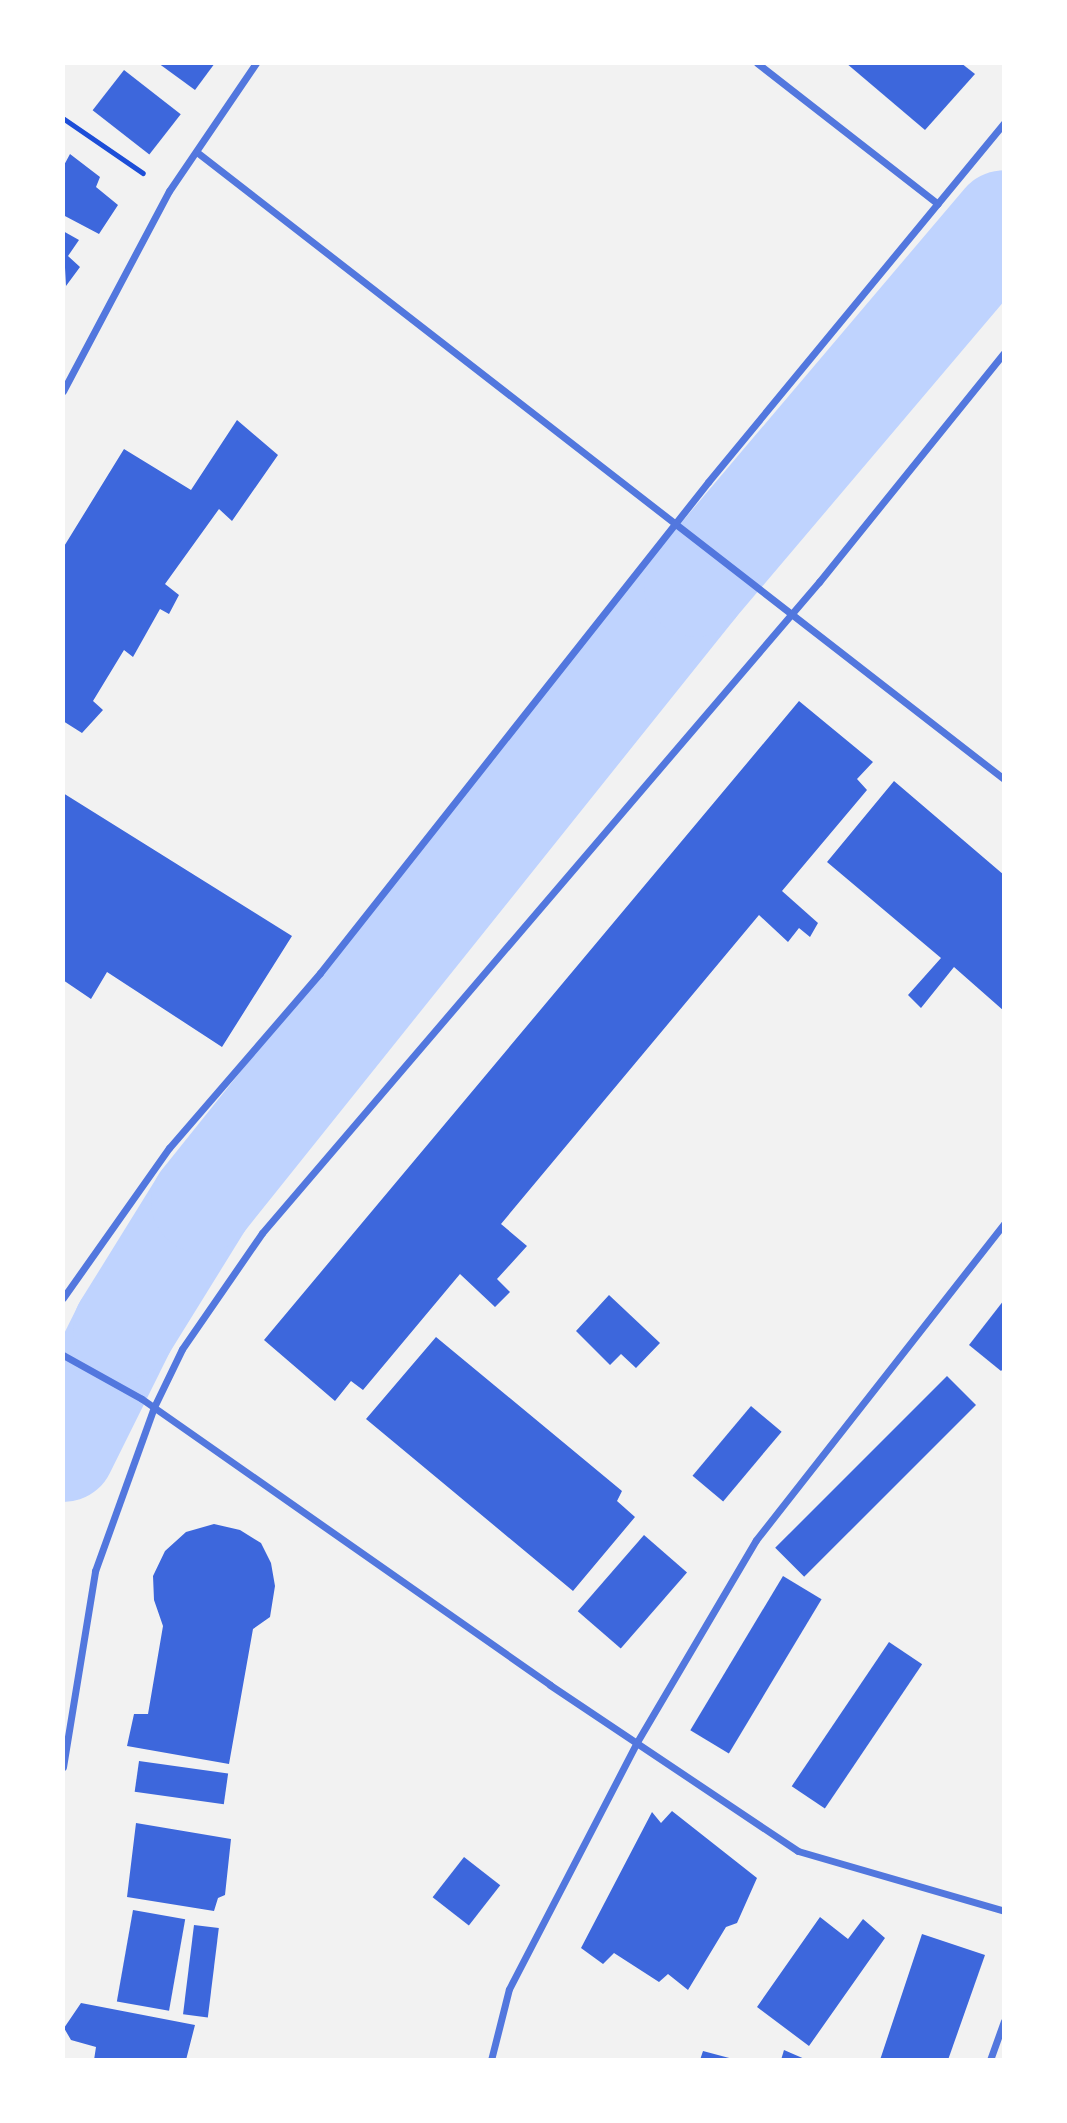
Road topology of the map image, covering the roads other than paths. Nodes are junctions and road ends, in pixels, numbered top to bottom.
1 (256, 63) edge
2 (757, 63) edge
3 (1004, 123) edge
4 (198, 153) junction
5 (938, 204) junction
6 (1004, 353) edge
7 (64, 386) edge
8 (680, 523) junction
9 (790, 613) junction
10 (1004, 779) edge
11 (1004, 1224) edge
12 (63, 1298) edge
13 (64, 1356) edge
14 (154, 1407) junction
15 (637, 1742) junction
16 (63, 1766) edge
17 (1004, 1912) edge
18 (1004, 2021) edge
19 (491, 2060) edge
20 (990, 2060) edge

1 - 4 street
2 - 5 street
3 - 5 street
4 - 7 street
4 - 8 street
5 - 8 street
6 - 9 street
8 - 9 street
8 - 12 street
9 - 10 street
9 - 14 street
11 - 15 street
13 - 14 street
14 - 15 street
14 - 16 street
15 - 17 street
15 - 19 street
18 - 20 street

